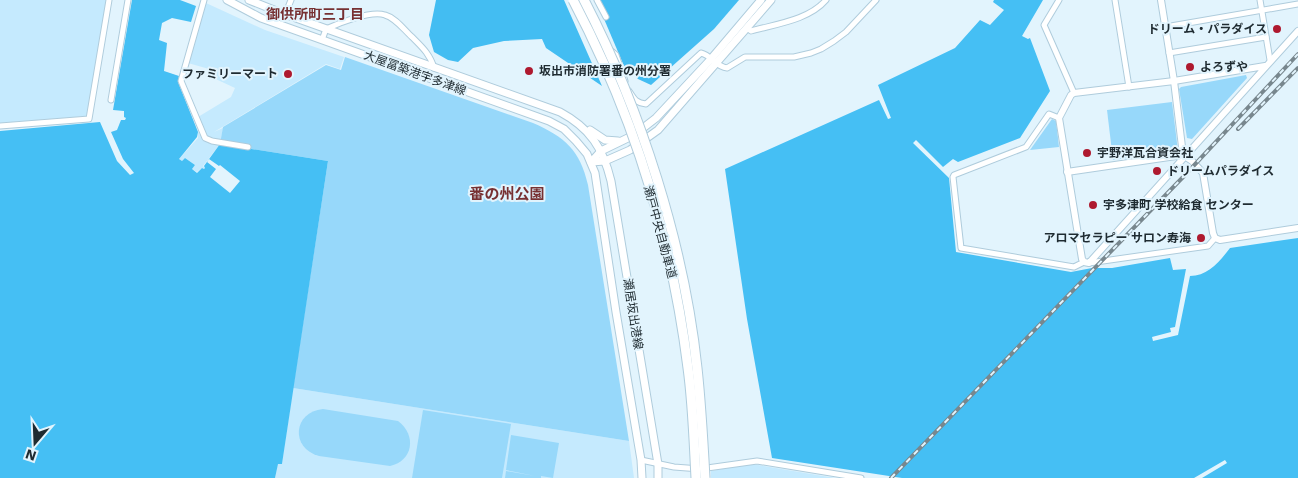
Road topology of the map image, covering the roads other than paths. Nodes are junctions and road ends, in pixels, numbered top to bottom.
1 (109, 0) edge
2 (128, 0) edge
3 (204, 0) edge
4 (227, 0) edge
5 (249, 0) edge
6 (290, 0) edge
7 (573, 0) edge
8 (584, 0) edge
9 (588, 0) edge
10 (596, 0) edge
11 (761, 0) edge
12 (771, 0) edge
13 (826, 0) edge
14 (876, 0) edge
15 (1059, 0) edge
16 (1115, 0) edge
17 (1162, 0) edge
18 (1260, 0) edge
19 (1298, 4) edge
20 (1261, 9) junction
21 (285, 15) junction
22 (606, 17) dead end
23 (1165, 27) junction
24 (746, 28) junction
25 (326, 29) junction
26 (1298, 30) edge
27 (1266, 37) junction
28 (322, 40) junction
29 (610, 53) junction
30 (1169, 54) junction
31 (1270, 60) junction
32 (714, 61) junction
33 (1265, 66) junction
34 (434, 68) junction
35 (1174, 81) junction
36 (486, 86) junction
37 (1129, 87) junction
38 (1074, 93) junction
39 (482, 97) junction
40 (111, 100) dead end
41 (560, 112) junction
42 (1059, 118) junction
43 (0, 126) edge
44 (626, 140) junction
45 (248, 147) dead end
46 (601, 151) junction
47 (1184, 155) junction
48 (605, 161) junction
49 (591, 162) junction
50 (1067, 172) junction
51 (1298, 228) edge
52 (1215, 238) junction
53 (1086, 262) junction
54 (641, 460) junction
55 (658, 464) junction
56 (642, 478) edge
57 (658, 478) edge
58 (696, 478) edge
59 (705, 478) edge
60 (862, 478) edge

1 - 43 street
2 - 40 street
3 - 45 street
4 - 28 main road, 大屋冨築港宇多津線
5 - 21 main road, 大屋冨築港宇多津線
6 - 21 street
7 - 58 highway, 瀬戸中央自動車道, bridge
8 - 29 highway, 瀬戸中央自動車道, bridge
9 - 29 highway, bridge
9 - 32 street
10 - 22 street
11 - 32 main road
12 - 24 main road
13 - 24 street
14 - 32 street
15 - 38 street
16 - 37 street
17 - 23 street
18 - 20 street
19 - 20 street
20 - 23 street
20 - 27 street
21 - 25 main road, 大屋冨築港宇多津線
23 - 30 street
24 - 32 main road
25 - 28 street
25 - 34 main road, 大屋冨築港宇多津線
25 - 34 street
26 - 31 street
27 - 30 street
27 - 31 street
28 - 39 main road, 大屋冨築港宇多津線
29 - 59 highway, 瀬戸中央自動車道, bridge
30 - 35 street
31 - 33 street
32 - 44 main road
32 - 48 main road
33 - 35 street
33 - 47 street
34 - 36 main road, 大屋冨築港宇多津線
35 - 37 street
35 - 47 street
36 - 39 main road
36 - 41 main road, 大屋冨築港宇多津線
37 - 38 street
38 - 42 street
39 - 49 main road, 大屋冨築港宇多津線
41 - 44 main road
41 - 46 main road, 大屋冨築港宇多津線
42 - 50 street
42 - 53 street
44 - 46 main road
46 - 48 main road, 瀬居坂出港線
46 - 49 main road
47 - 50 street
47 - 52 street
47 - 53 street
48 - 49 main road
48 - 55 main road, 瀬居坂出港線
49 - 54 main road, 瀬居坂出港線
50 - 53 street
51 - 52 street
52 - 53 street
54 - 55 street
54 - 56 main road, 瀬居坂出港線
55 - 57 main road, 瀬居坂出港線
55 - 60 street

